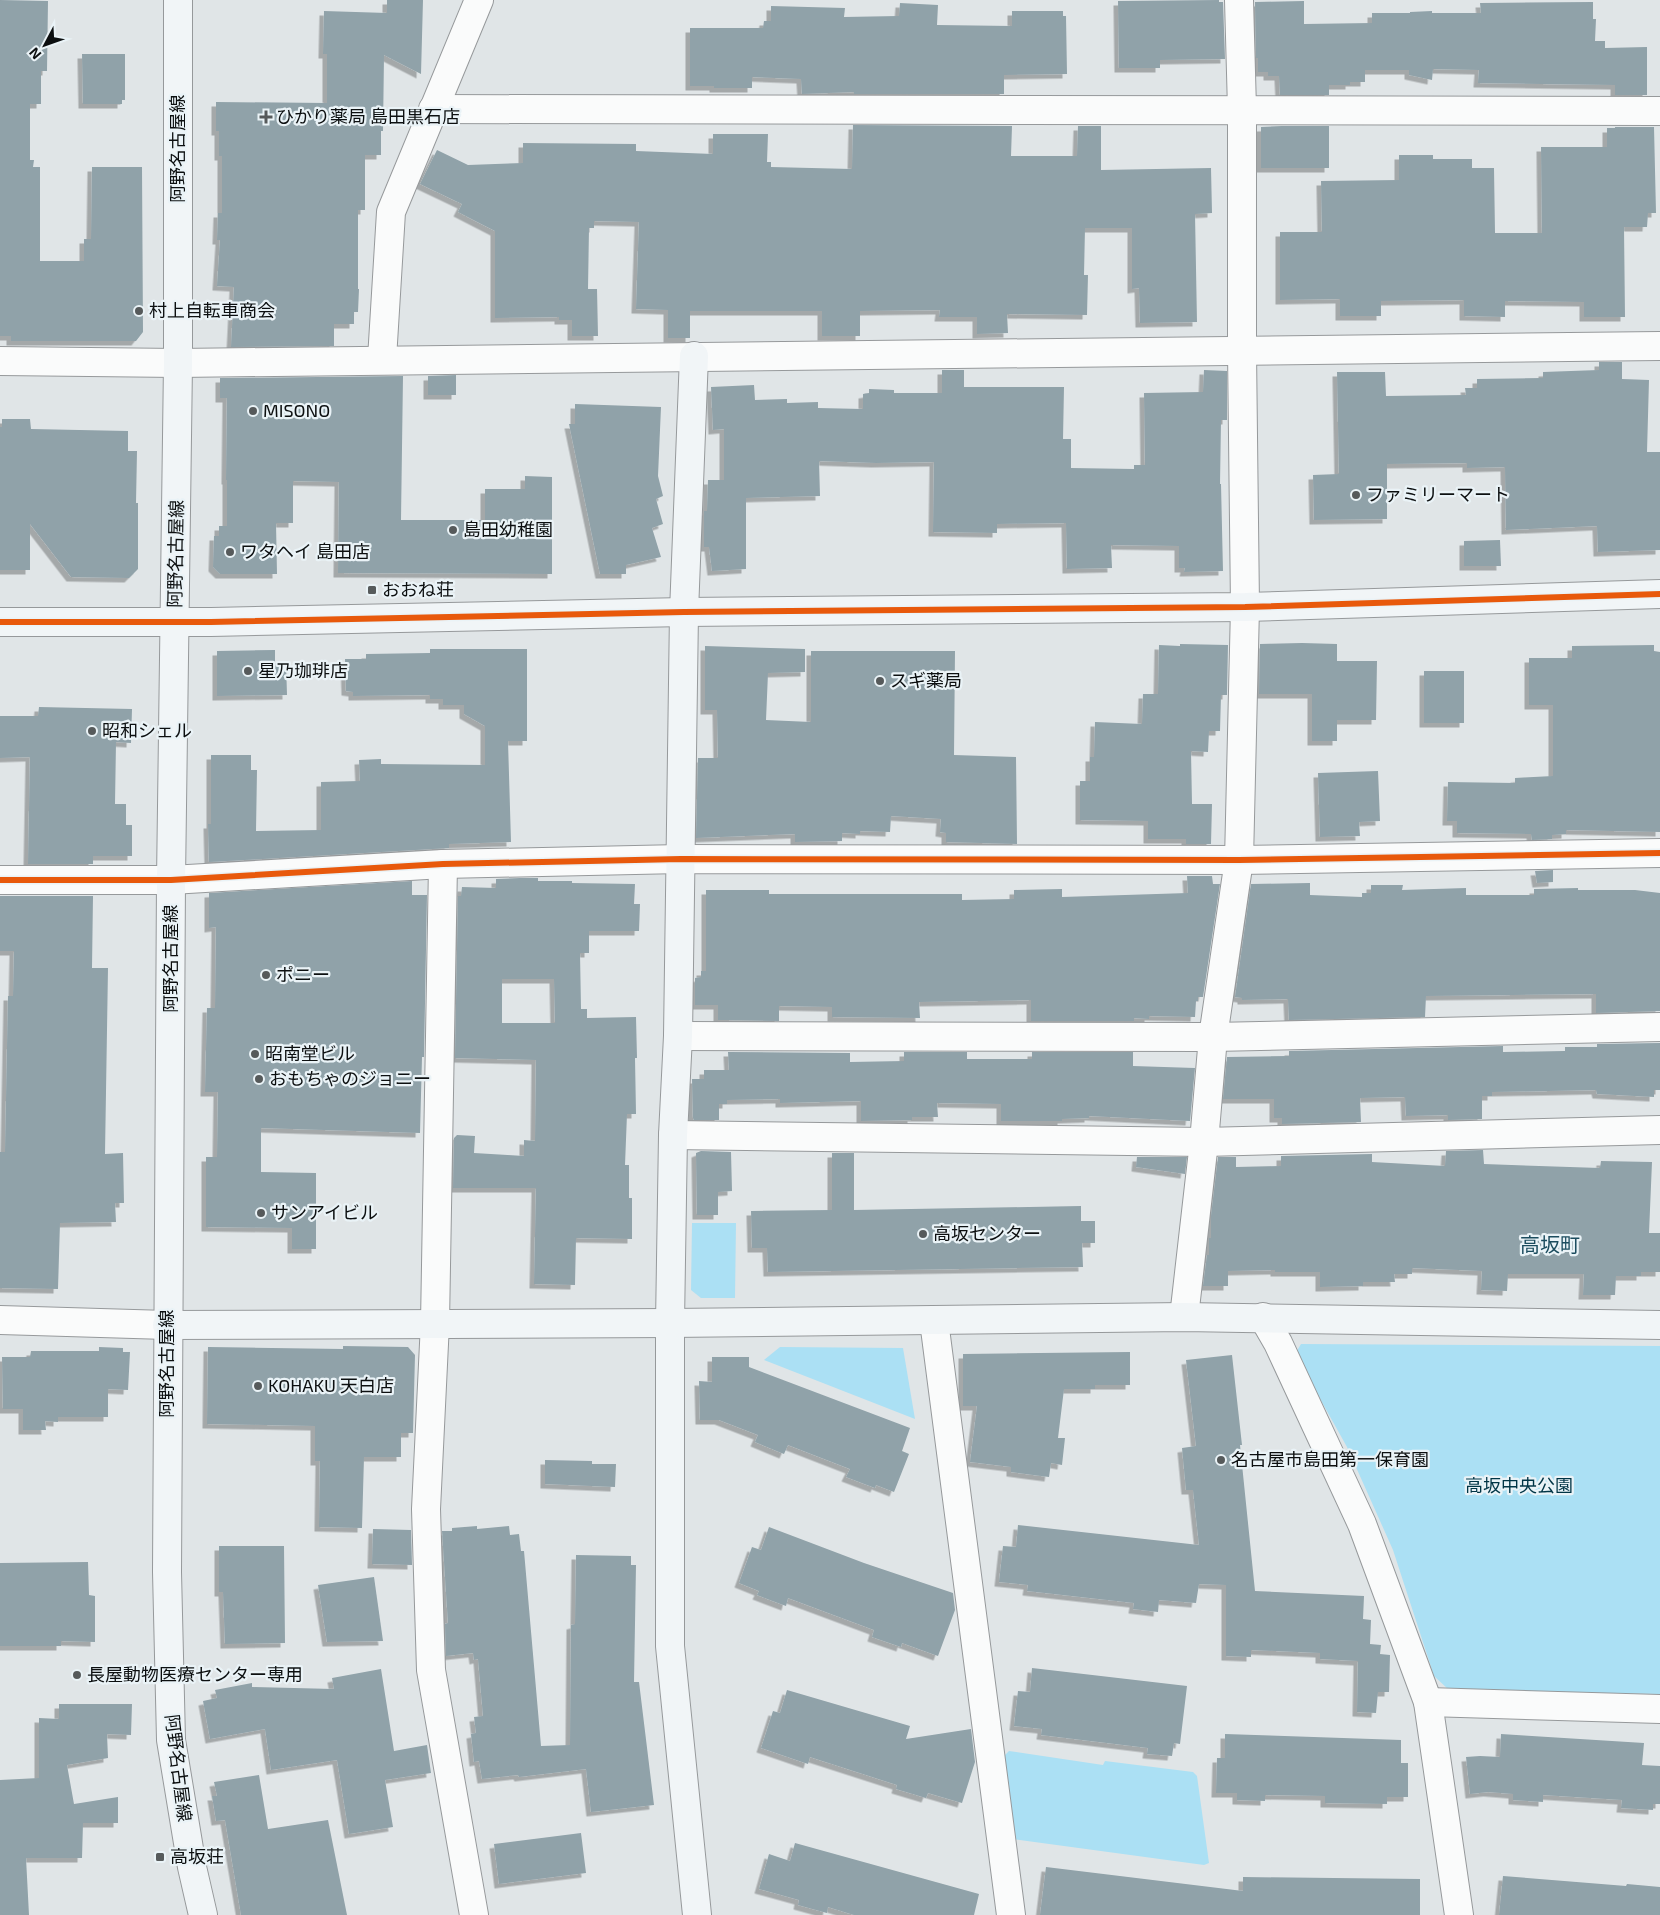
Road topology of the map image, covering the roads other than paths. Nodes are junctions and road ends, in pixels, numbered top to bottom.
1 (178, 0) edge
2 (479, 0) edge
3 (1239, 0) edge
4 (433, 109) junction
5 (1242, 109) junction
6 (1660, 111) edge
7 (1660, 346) edge
8 (1242, 351) junction
9 (694, 356) junction
10 (382, 359) junction
11 (0, 361) edge
12 (178, 363) junction
13 (1660, 594) edge
14 (1245, 607) junction
15 (684, 612) junction
16 (0, 622) edge
17 (175, 622) junction
18 (1660, 853) edge
19 (681, 859) junction
20 (1239, 860) junction
21 (443, 864) junction
22 (0, 880) edge
23 (171, 880) junction
24 (1660, 1027) edge
25 (678, 1036) junction
26 (1213, 1037) junction
27 (1660, 1130) edge
28 (673, 1135) junction
29 (1204, 1142) junction
30 (1184, 1317) junction
31 (1263, 1317) junction
32 (0, 1320) edge
33 (934, 1321) junction
34 (435, 1322) junction
35 (670, 1323) junction
36 (167, 1325) junction
37 (1660, 1325) edge
38 (1428, 1702) junction
39 (1660, 1709) edge
40 (203, 1915) edge
41 (474, 1915) edge
42 (697, 1915) edge
43 (1010, 1915) edge
44 (1459, 1915) edge

1 - 12 street, 阿野名古屋線
2 - 4 street
3 - 5 street
4 - 5 street
4 - 10 street
5 - 6 street
5 - 8 street
7 - 8 street
8 - 9 street
8 - 14 street
9 - 10 street
9 - 15 street
10 - 12 street
11 - 12 street
12 - 17 street, 阿野名古屋線
13 - 14 street
14 - 15 street
14 - 20 street
15 - 17 street
15 - 19 street
16 - 17 street
17 - 23 street, 阿野名古屋線
18 - 20 street
19 - 20 street
19 - 21 street
19 - 25 street
20 - 26 street
21 - 23 street
21 - 34 street
22 - 23 street
23 - 36 street, 阿野名古屋線
24 - 26 street
25 - 26 street
25 - 28 street
26 - 29 street
27 - 29 street
28 - 29 street
28 - 35 street
29 - 30 street
30 - 31 street
30 - 33 street
31 - 37 street
31 - 38 street
32 - 36 street
33 - 35 street
33 - 43 street
34 - 35 street
34 - 36 street
34 - 41 street
35 - 42 street
36 - 40 street, 阿野名古屋線
38 - 39 street
38 - 44 street

